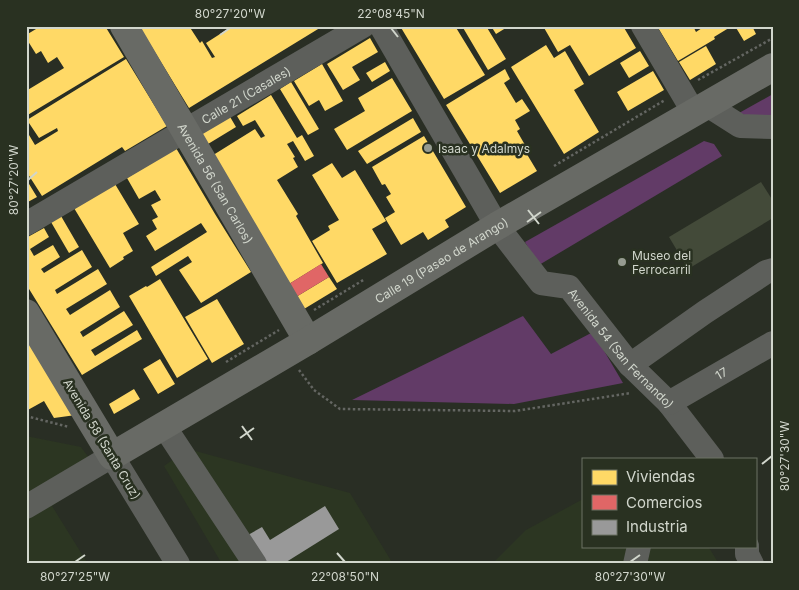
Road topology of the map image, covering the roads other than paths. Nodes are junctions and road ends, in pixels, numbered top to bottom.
1 (124, 26) edge
2 (363, 26) edge
3 (380, 26) edge
4 (643, 26) edge
5 (773, 67) edge
6 (700, 109) junction
7 (773, 128) edge
8 (186, 130) junction
9 (26, 224) edge
10 (497, 226) junction
11 (773, 270) edge
12 (26, 313) edge
13 (773, 343) edge
14 (298, 348) junction
15 (630, 365) junction
16 (662, 396) junction
17 (164, 426) junction
18 (106, 446) junction
19 (711, 458) edge
20 (26, 507) edge
21 (639, 548) edge
22 (747, 548) edge
23 (178, 564) edge
24 (255, 564) edge
25 (635, 564) edge
26 (752, 564) edge

1 - 8 main road, Avenida 56 (San Carlos)
2 - 8 street, Calle 21 (Casales)
3 - 10 street, Avenida 54 (San Fernando)
4 - 6 street
5 - 6 main road, Calle 19 (Paseo de Arango)
6 - 7 street
6 - 10 main road, Calle 19 (Paseo de Arango)
8 - 9 street, Calle 21 (Casales)
8 - 14 main road, Avenida 56 (San Carlos)
10 - 14 main road, Calle 19 (Paseo de Arango)
10 - 15 street, Avenida 54 (San Fernando)
11 - 15 street
12 - 18 main road, Avenida 58 (Santa Cruz)
13 - 16 street, 17
14 - 17 main road, Calle 19 (Paseo de Arango)
15 - 16 street, Avenida 54 (San Fernando)
16 - 19 street, Avenida 54 (San Fernando)
17 - 18 main road, Calle 19 (Paseo de Arango)
17 - 24 street
18 - 20 street
18 - 23 street, Avenida 58 (Santa Cruz)
21 - 25 street
22 - 26 street

